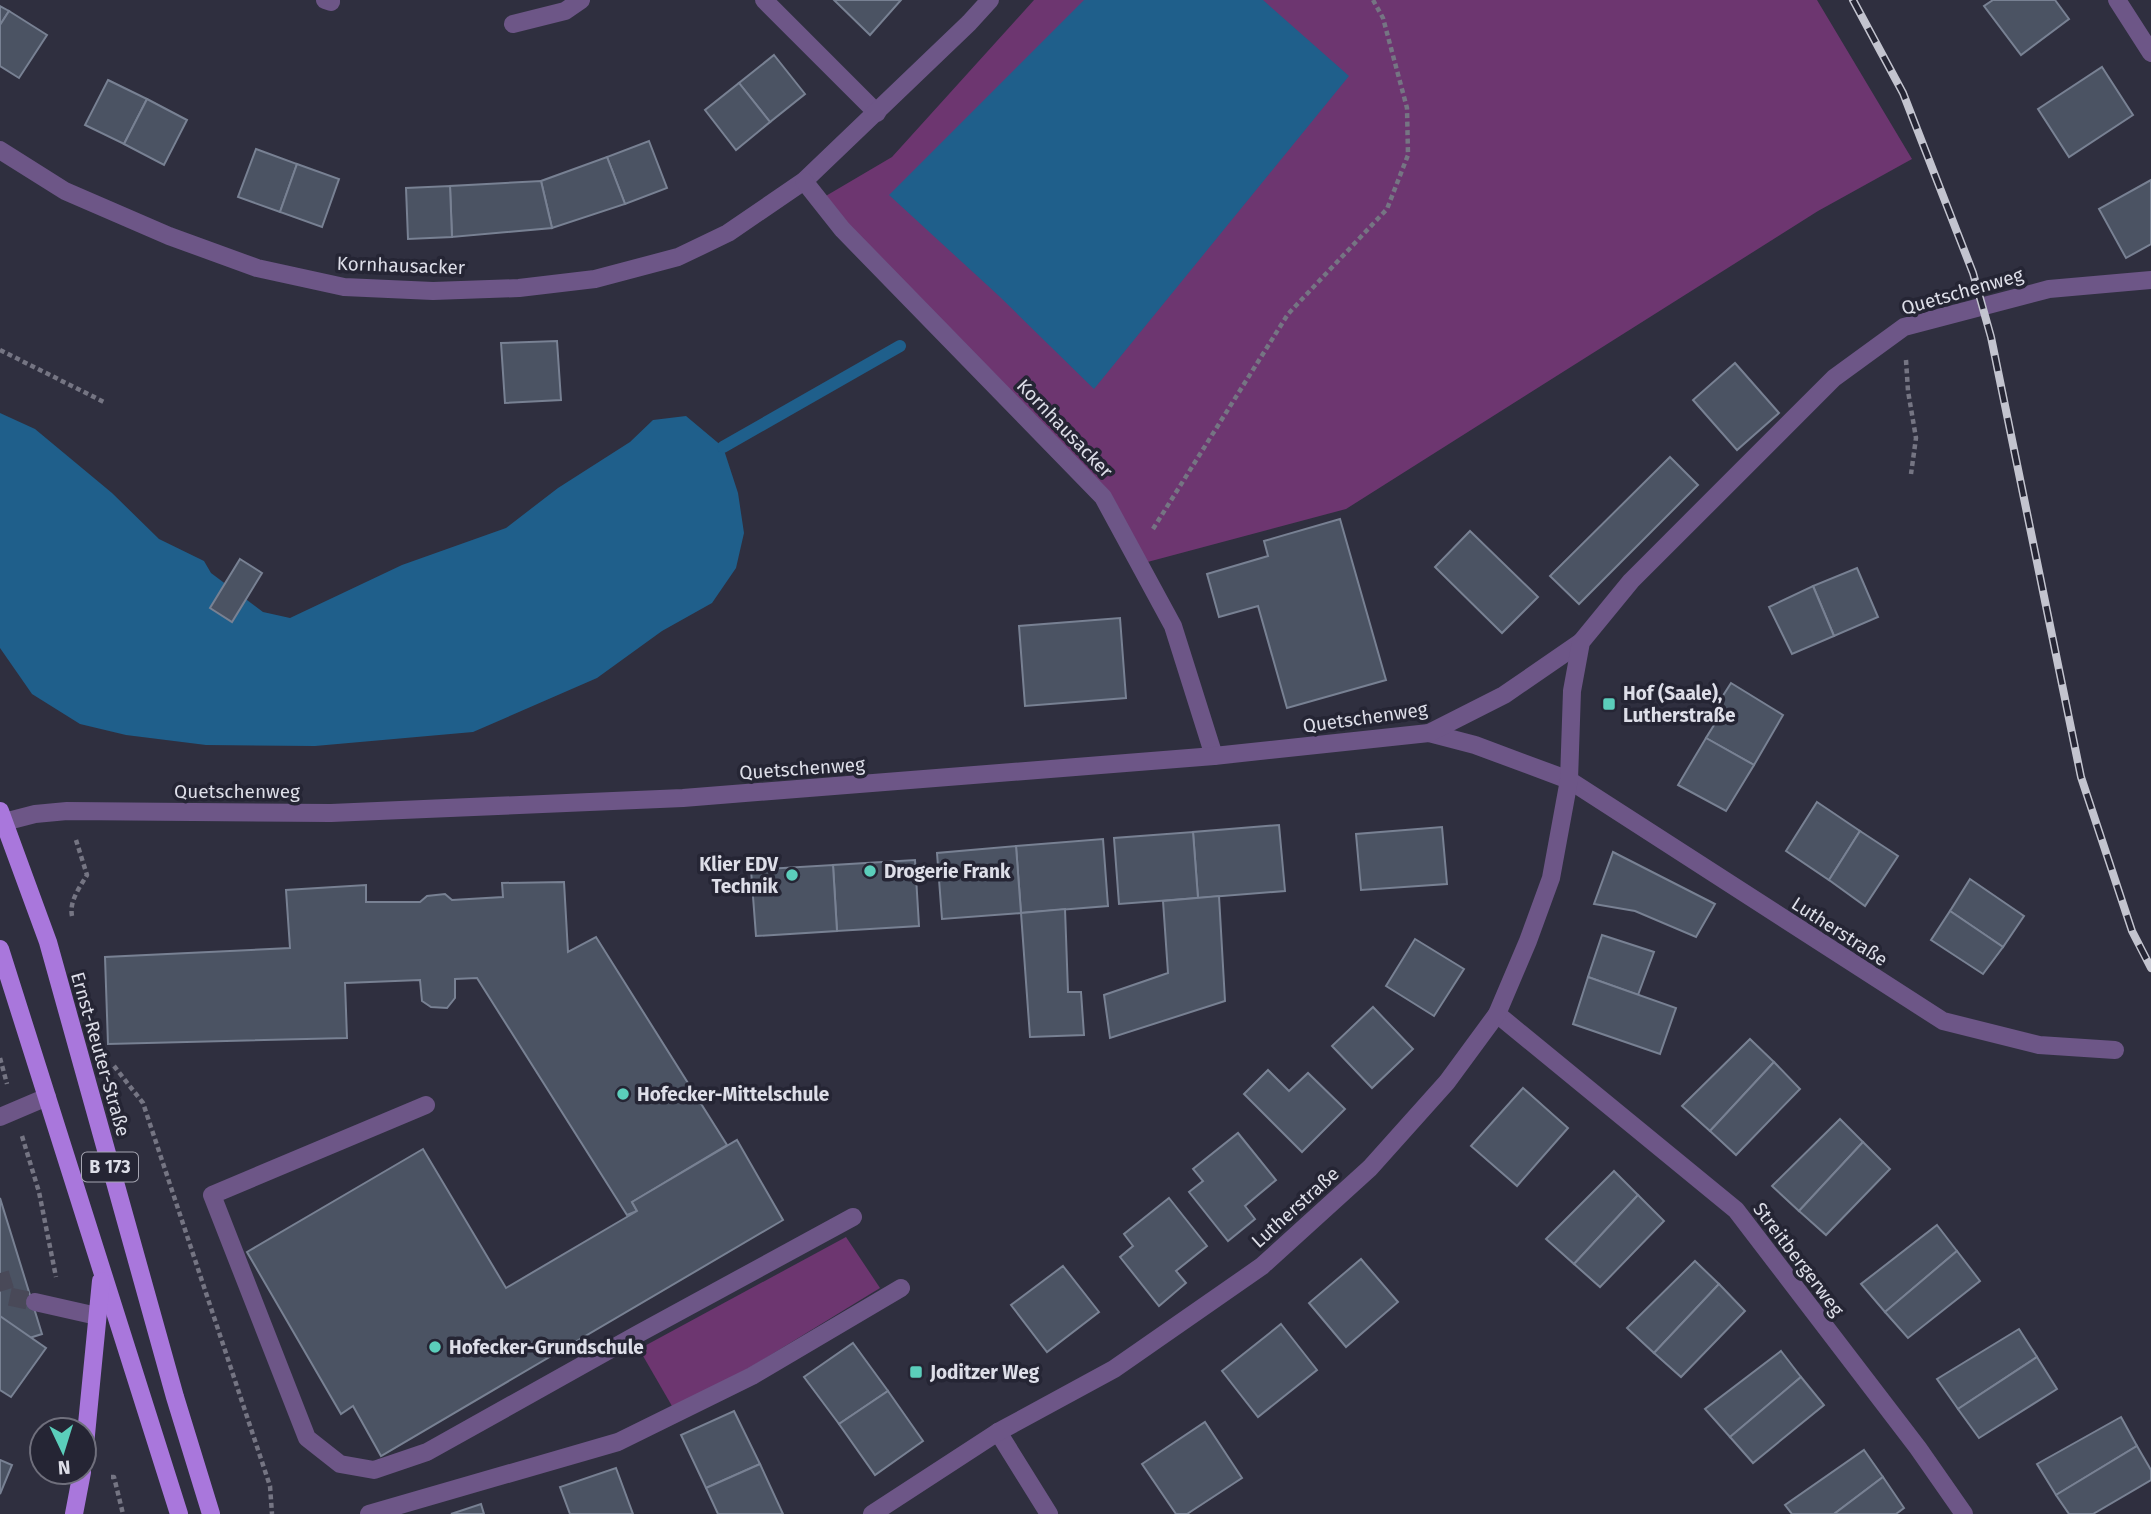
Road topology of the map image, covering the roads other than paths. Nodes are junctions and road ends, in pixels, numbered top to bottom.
1 (326, 0) edge
2 (331, 0) edge
3 (581, 0) edge
4 (764, 0) edge
5 (990, 0) edge
6 (2117, 0) edge
7 (513, 24) dead end
8 (2151, 53) edge
9 (877, 113) junction
10 (0, 150) edge
11 (804, 181) junction
12 (2151, 280) edge
13 (1631, 581) joint
14 (1581, 642) junction
15 (1429, 733) junction
16 (1214, 756) junction
17 (1569, 780) junction
18 (2, 818) edge
19 (0, 949) edge
20 (1497, 1014) junction
21 (2115, 1050) dead end
22 (47, 1097) junction
23 (426, 1105) dead end
24 (7, 1114) edge
25 (853, 1217) dead end
26 (102, 1274) junction
27 (901, 1288) dead end
28 (35, 1302) tunnel mouth
29 (97, 1316) junction
30 (88, 1416) edge
31 (998, 1432) junction
32 (79, 1486) edge
33 (74, 1514) edge
34 (179, 1514) edge
35 (211, 1514) edge
36 (369, 1514) edge
37 (872, 1514) edge
38 (1049, 1514) edge
39 (1964, 1514) edge

1 - 2 street
3 - 7 street
4 - 9 street
5 - 9 street, Kornhausacker
6 - 8 street
9 - 11 street, Kornhausacker
10 - 11 street, Kornhausacker
11 - 16 street, Kornhausacker
12 - 13 street, Quetschenweg
13 - 14 street, Lutherstraße
14 - 15 street, Quetschenweg
14 - 17 street, Lutherstraße
15 - 16 street, Quetschenweg
15 - 17 street, Lutherstraße
16 - 18 street, Quetschenweg
17 - 20 street, Lutherstraße
17 - 21 street, Lutherstraße
18 - 35 main road, Ernst-Reuter-Straße / B 173
19 - 22 main road, B 173
20 - 31 street, Lutherstraße
20 - 39 street, Streitbergerweg
22 - 24 street
22 - 26 main road, B 173
23 - 25 street
26 - 29 main road
26 - 34 main road, B 173
27 - 36 street
28 - 29 street
29 - 30 main road
31 - 37 street, Lutherstraße
31 - 38 street
32 - 33 main road

